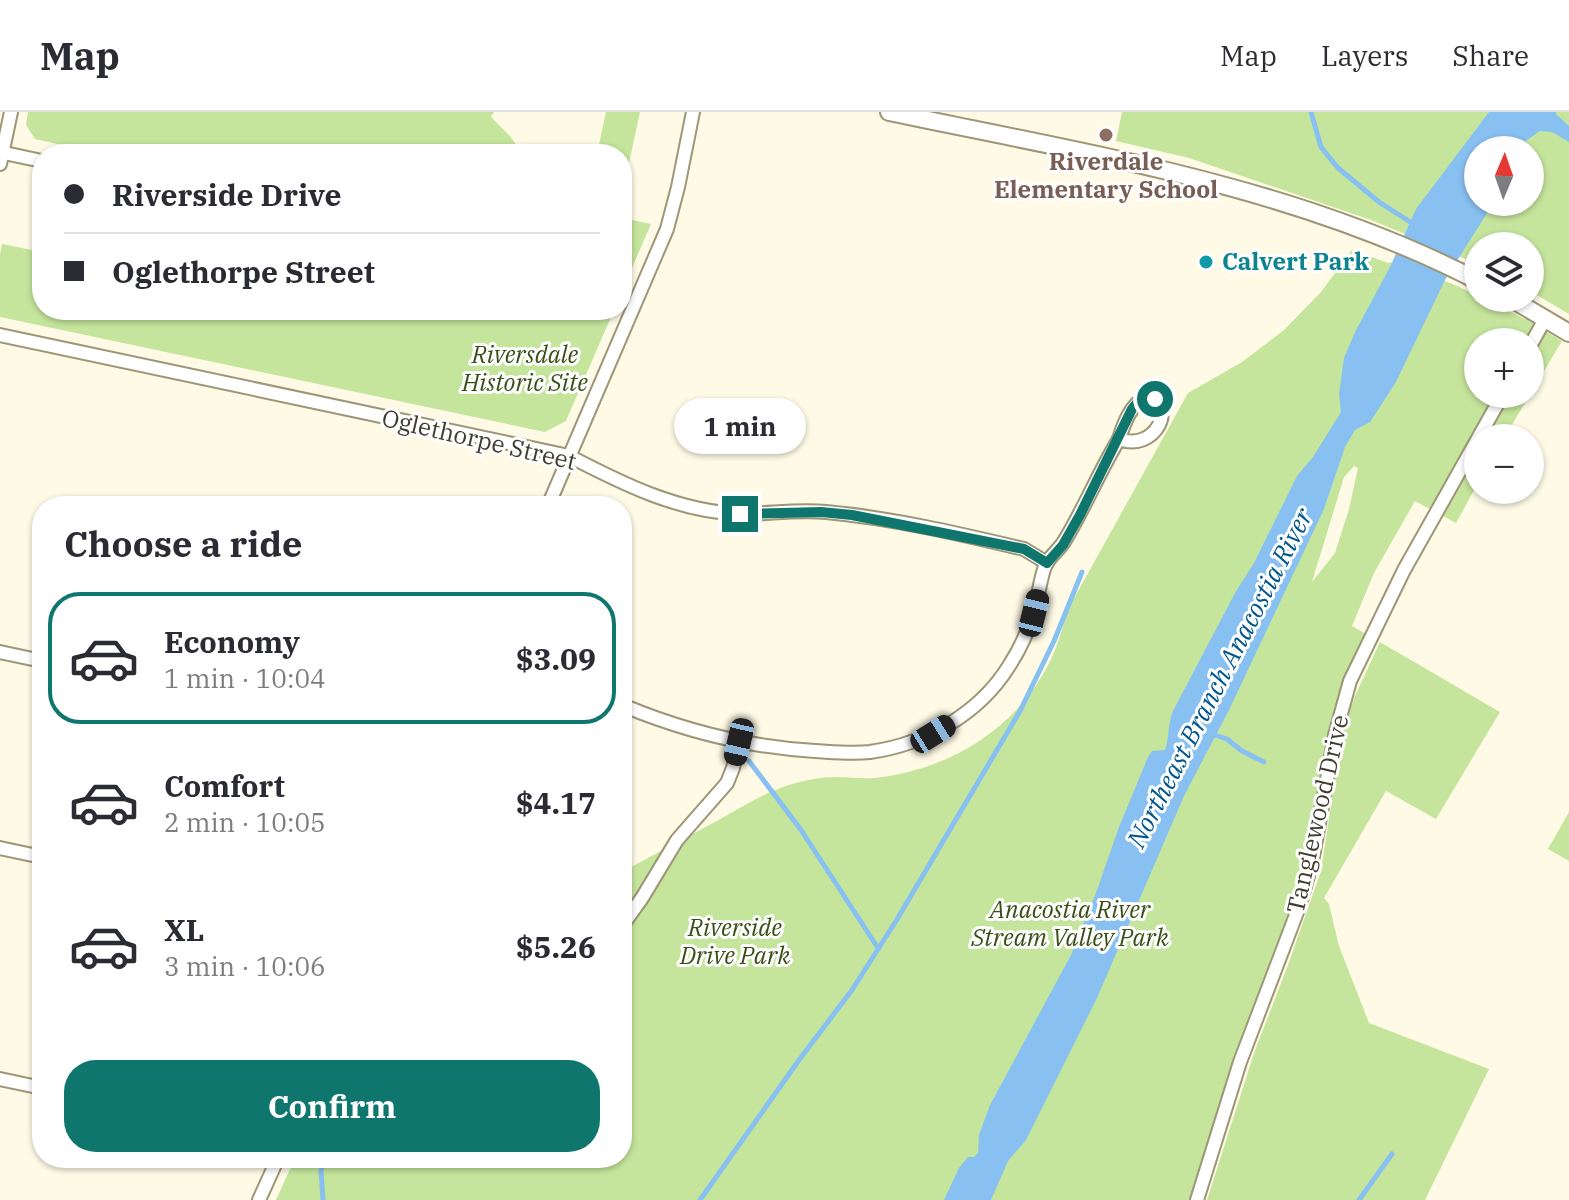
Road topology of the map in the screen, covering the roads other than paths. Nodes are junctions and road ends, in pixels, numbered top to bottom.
1 (11, 112) edge
2 (693, 112) edge
3 (889, 112) edge
4 (1, 156) edge
5 (32, 160) edge
6 (1464, 273) edge
7 (632, 310) edge
8 (1533, 312) edge
9 (1545, 319) junction
10 (628, 320) edge
11 (1540, 328) edge
12 (1569, 333) edge
13 (0, 335) edge
14 (1495, 408) edge
15 (1119, 439) dead end
16 (569, 456) junction
17 (552, 496) edge
18 (1047, 563) junction
19 (0, 652) edge
20 (32, 659) edge
21 (632, 709) edge
22 (739, 742) junction
23 (0, 848) edge
24 (32, 855) edge
25 (632, 912) edge
26 (0, 1079) edge
27 (32, 1086) edge
28 (273, 1168) edge
29 (259, 1200) edge
30 (1197, 1200) edge

1 - 4 street
2 - 7 street
3 - 6 street
4 - 5 street
8 - 9 street
9 - 11 street
9 - 12 street
10 - 16 street
13 - 16 street, Oglethorpe Street
14 - 30 street, Tanglewood Drive
15 - 18 street
16 - 17 street
16 - 18 street, Oglethorpe Street
18 - 22 street
19 - 20 street
21 - 22 street
22 - 25 street
23 - 24 street
26 - 27 street
28 - 29 street

